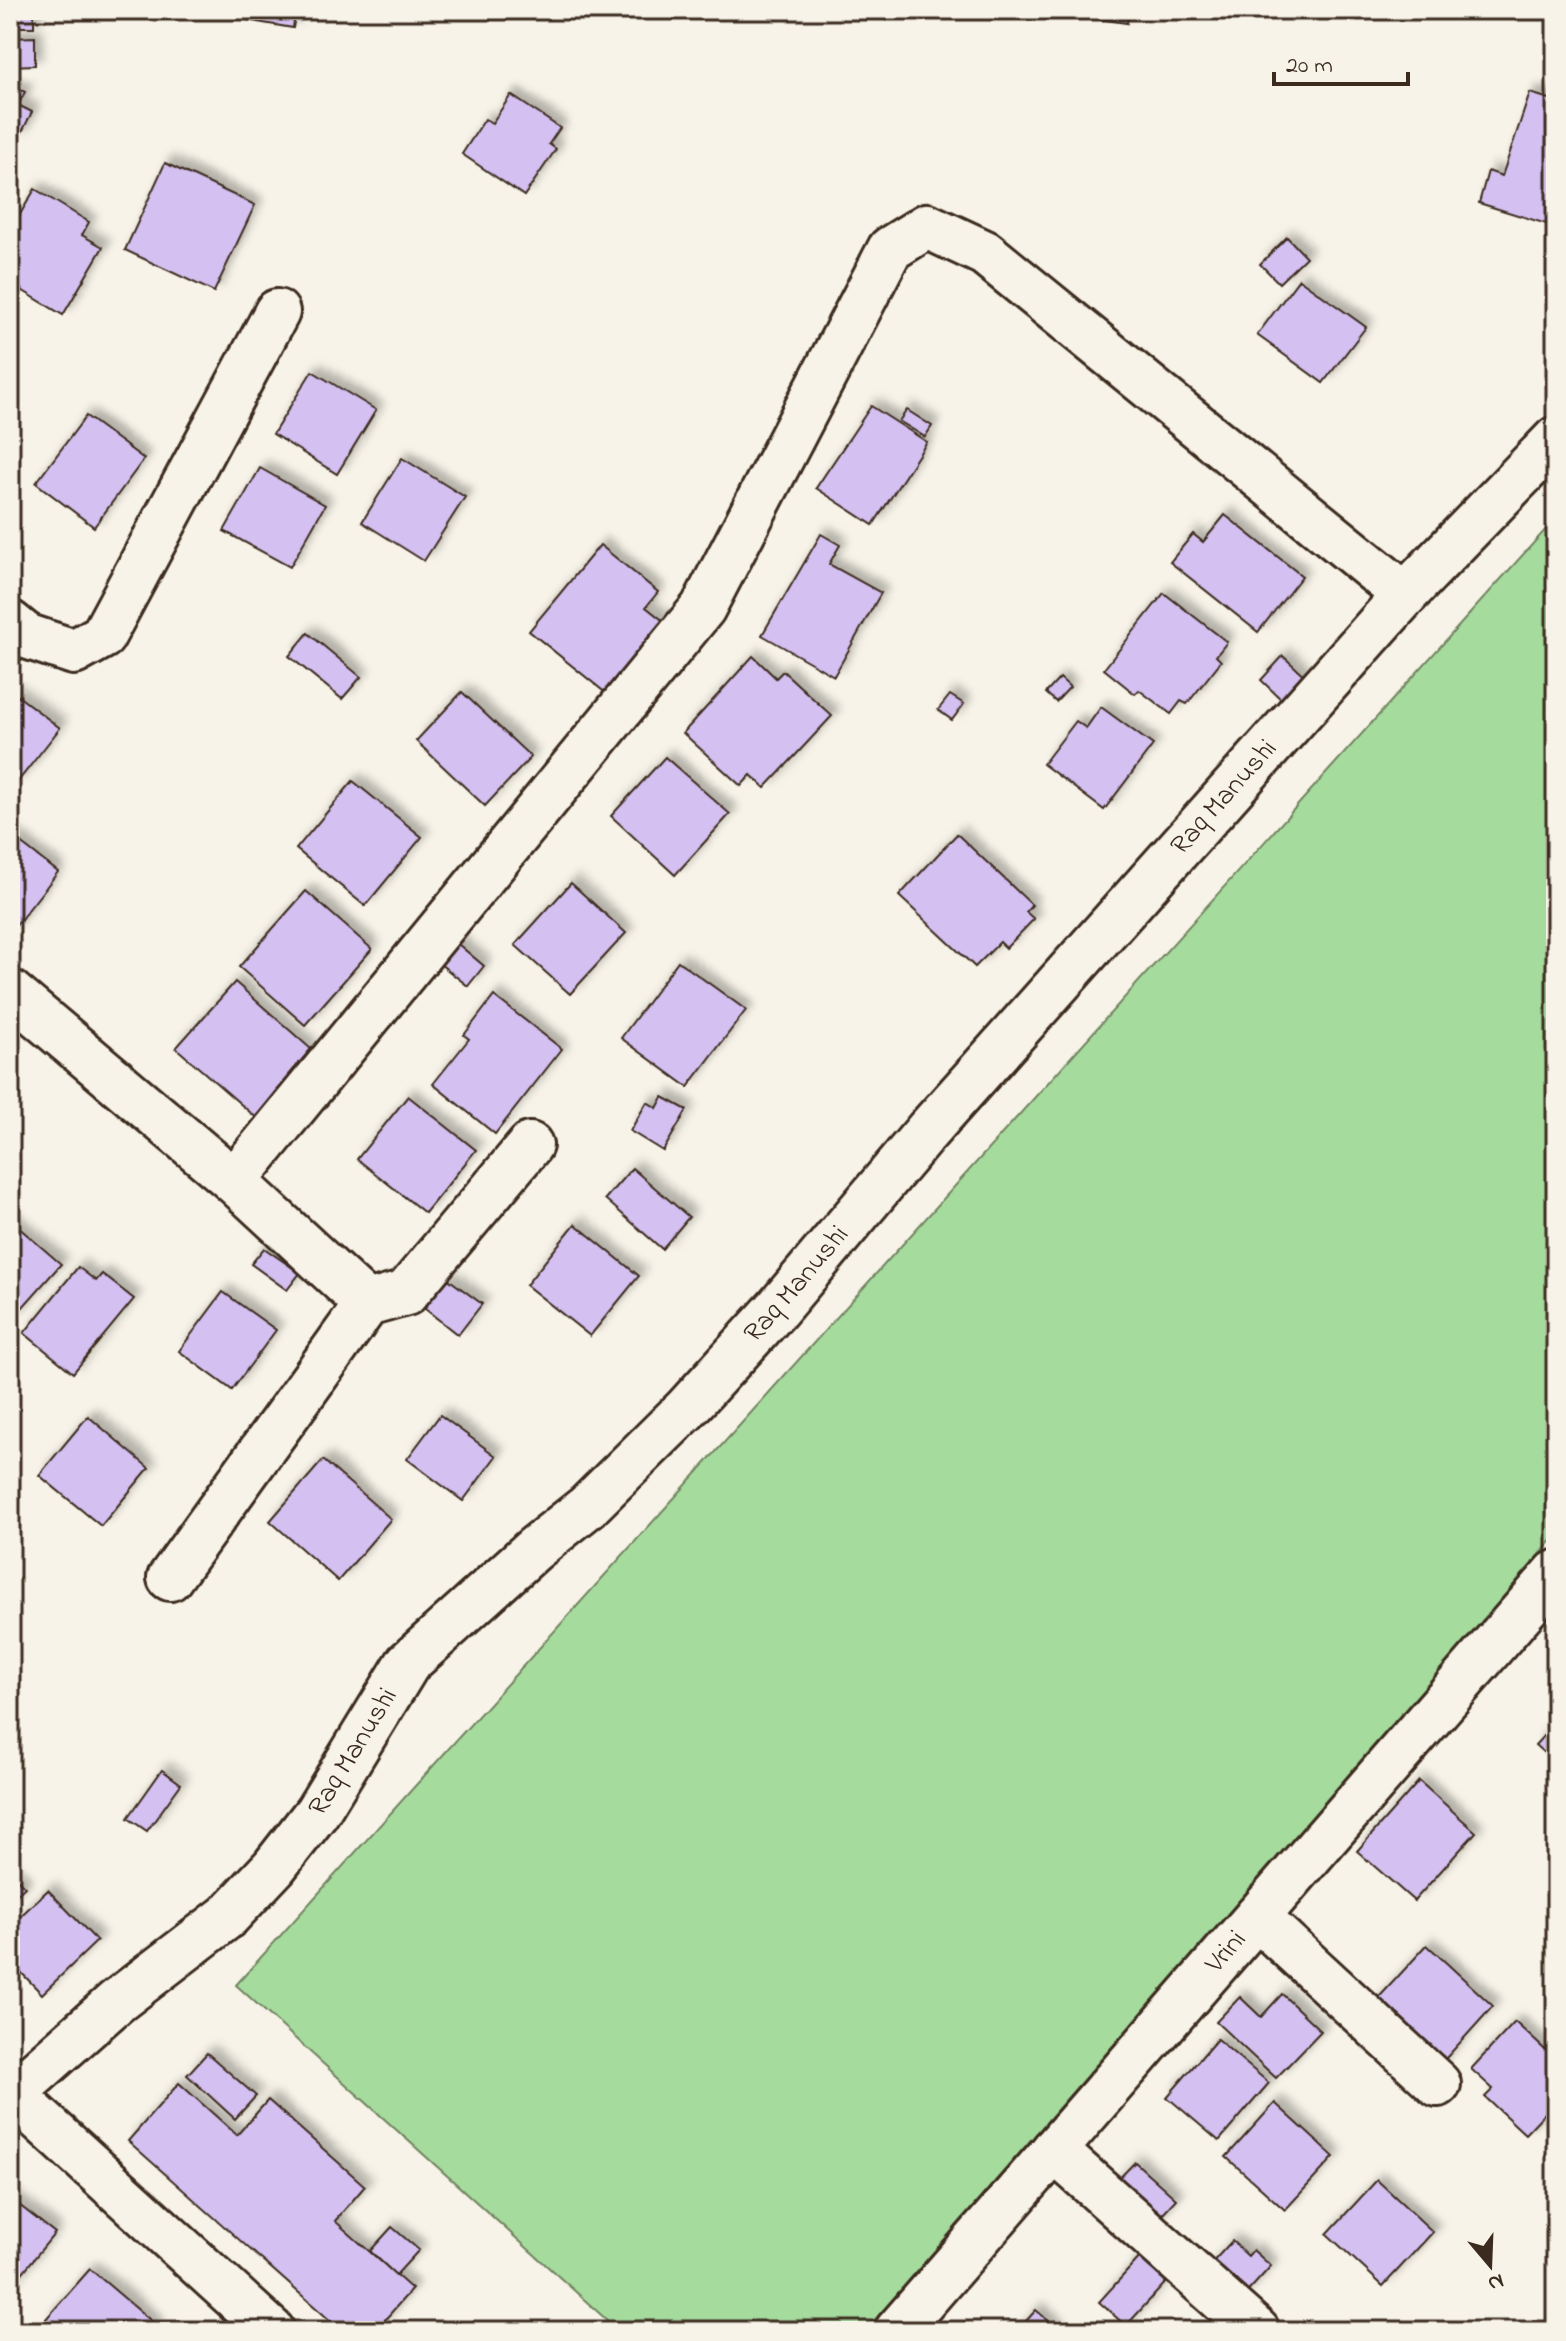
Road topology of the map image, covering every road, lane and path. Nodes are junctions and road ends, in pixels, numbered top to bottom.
1 (277, 312) dead end
2 (1556, 439) edge
3 (1405, 595) junction
4 (10, 623) edge
5 (10, 992) edge
6 (530, 1145) dead end
7 (234, 1181) junction
8 (367, 1304) junction
9 (170, 1578) dead end
10 (1548, 1600) edge
11 (1257, 1917) junction
12 (1438, 2084) dead end
13 (11, 2094) edge
14 (1054, 2150) junction
15 (272, 2331) edge
16 (897, 2331) edge
17 (1257, 2331) edge

1 - 4 street
2 - 3 street, Raq Manushi
3 - 7 street
3 - 13 street, Raq Manushi
5 - 7 street
6 - 8 street
7 - 8 street
8 - 9 street
10 - 11 street, Vrini
11 - 12 street
11 - 14 street, Vrini
13 - 15 street
14 - 16 street, Vrini
14 - 17 street

